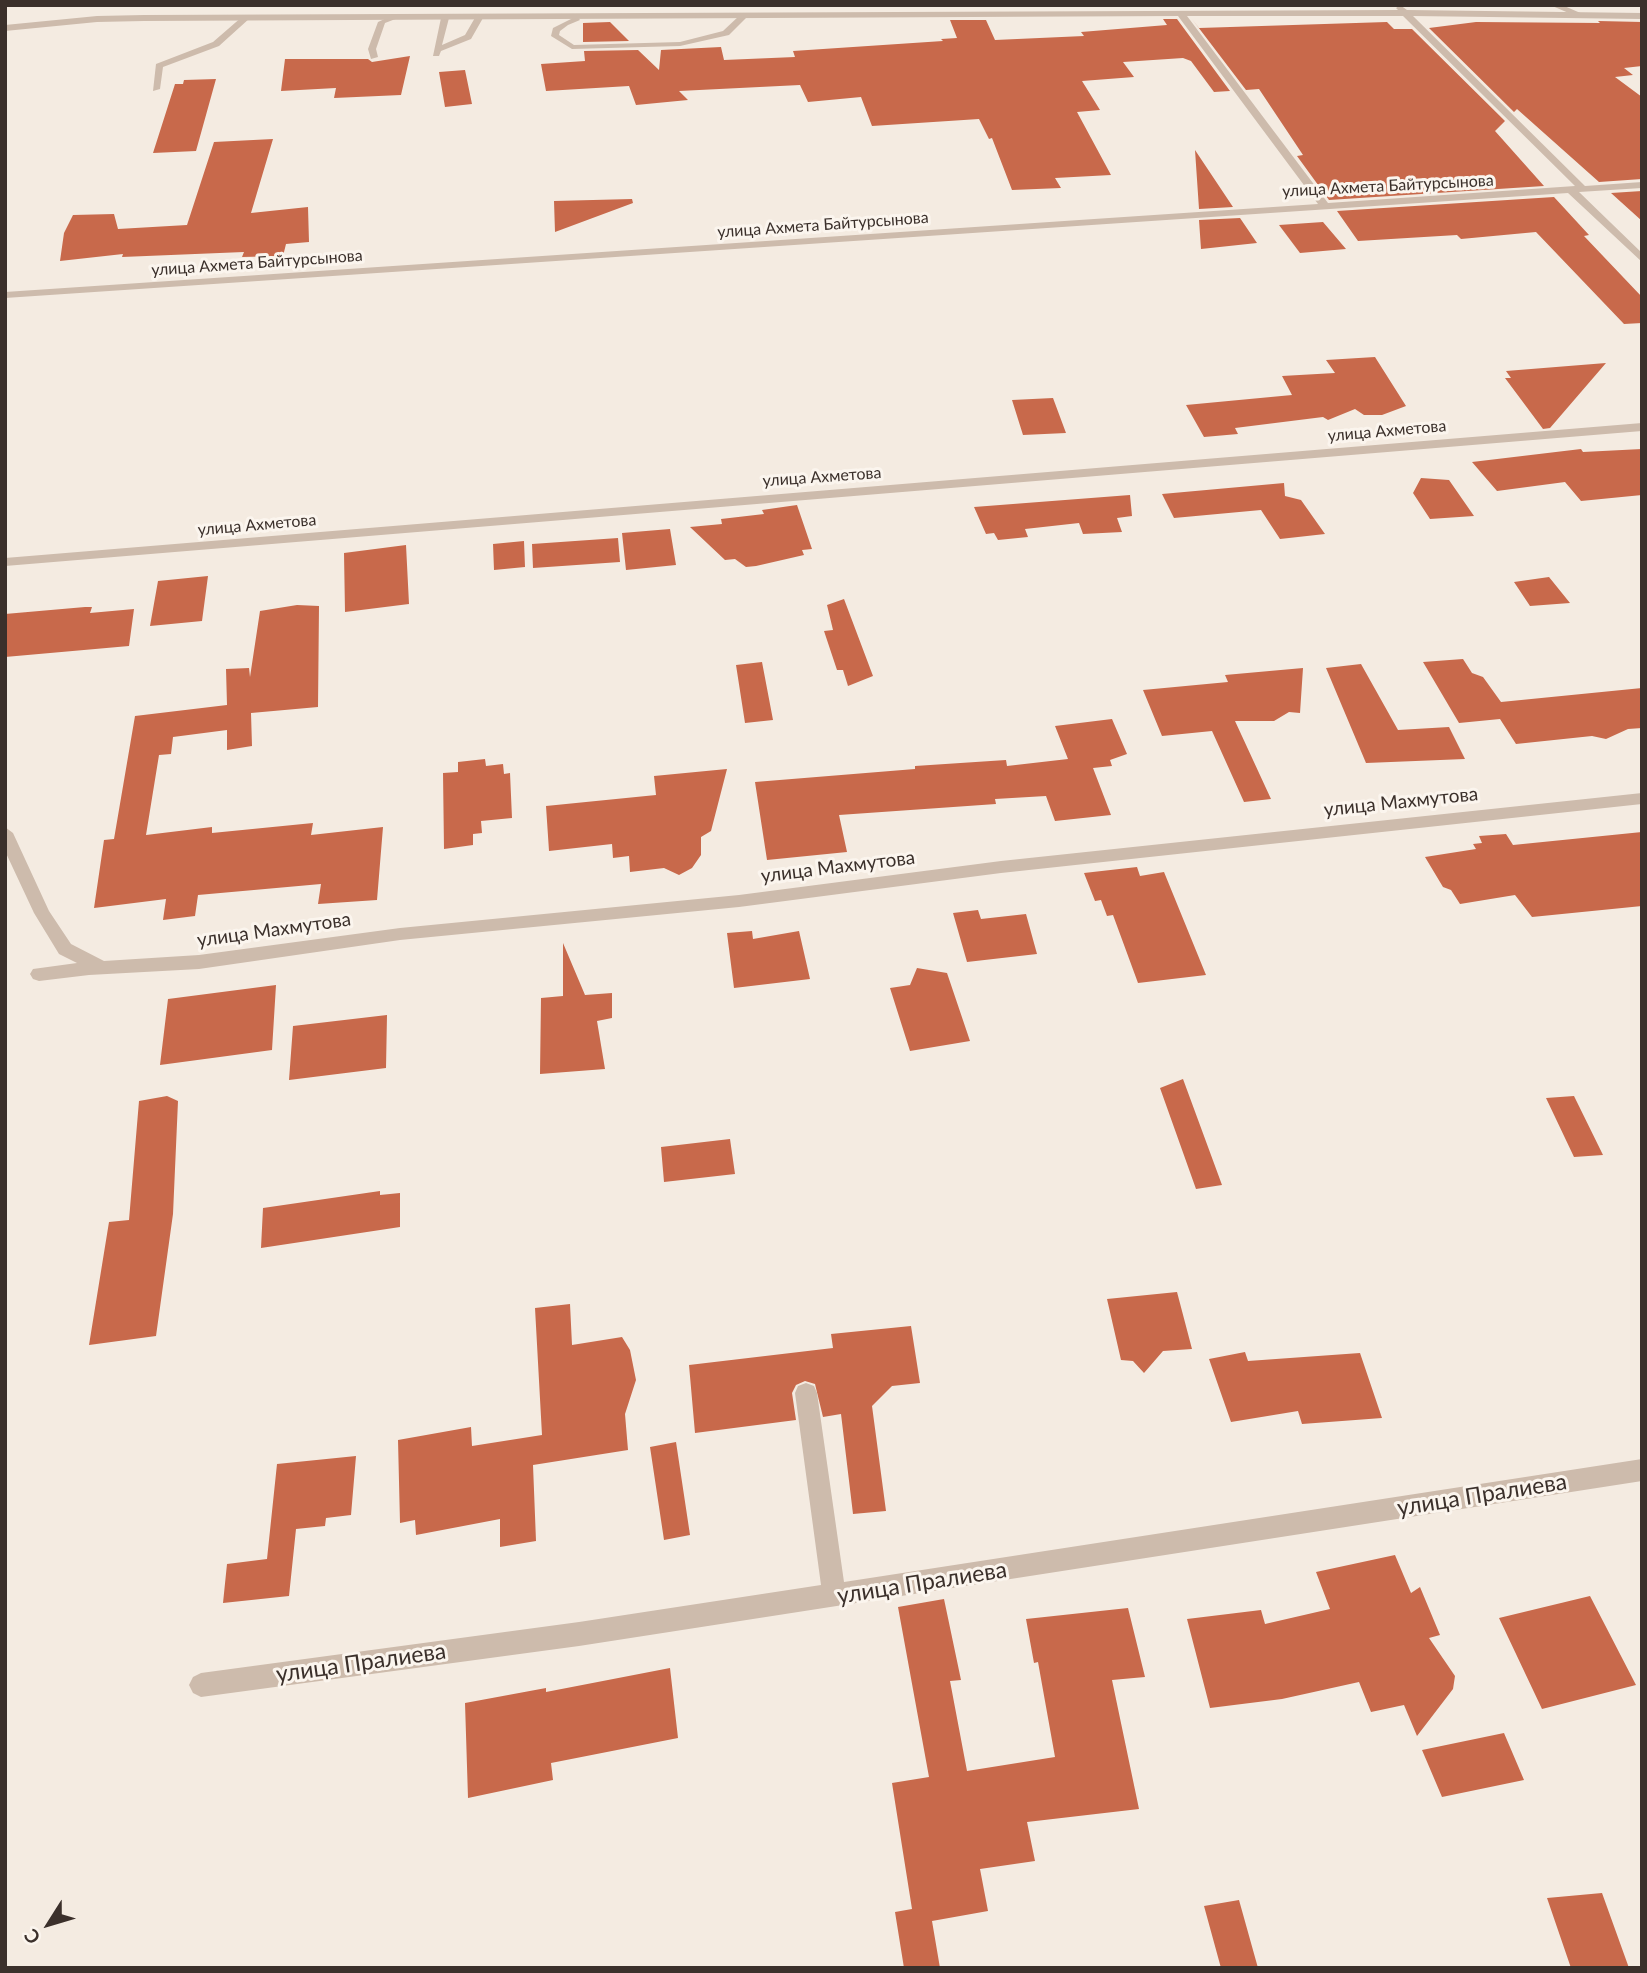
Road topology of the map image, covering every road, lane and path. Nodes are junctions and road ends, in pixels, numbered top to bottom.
1 (1554, 5) edge
2 (1401, 9) edge
3 (1581, 15) junction
4 (1182, 16) junction
5 (1642, 16) edge
6 (743, 17) junction
7 (394, 18) junction
8 (445, 18) junction
9 (479, 18) junction
10 (577, 18) junction
11 (246, 19) junction
12 (5, 28) edge
13 (374, 58) dead end
14 (156, 89) dead end
15 (1642, 185) edge
16 (1577, 190) junction
17 (1324, 205) junction
18 (1642, 259) edge
19 (5, 295) edge
20 (1642, 427) edge
21 (5, 562) edge
22 (1642, 798) edge
23 (5, 833) edge
24 (101, 967) junction
25 (39, 974) dead end
26 (806, 1394) dead end
27 (1642, 1470) edge
28 (834, 1596) junction
29 (201, 1685) dead end

1 - 3 lane
2 - 3 street
2 - 4 street
2 - 16 street
3 - 5 street
4 - 6 street
4 - 17 street
6 - 10 street
6 - 10 lane
7 - 8 street
7 - 11 street
7 - 13 lane
8 - 9 street
8 - 9 lane
9 - 10 street
11 - 12 street
11 - 14 lane
15 - 16 street, улица Ахмета Байтурсынова
16 - 17 street, улица Ахмета Байтурсынова
16 - 18 street
17 - 19 street, улица Ахмета Байтурсынова
20 - 21 street, улица Ахметова
22 - 24 street, улица Махмутова
23 - 24 street
24 - 25 street, улица Махмутова
26 - 28 street
27 - 28 street, улица Пралиева
28 - 29 street, улица Пралиева

